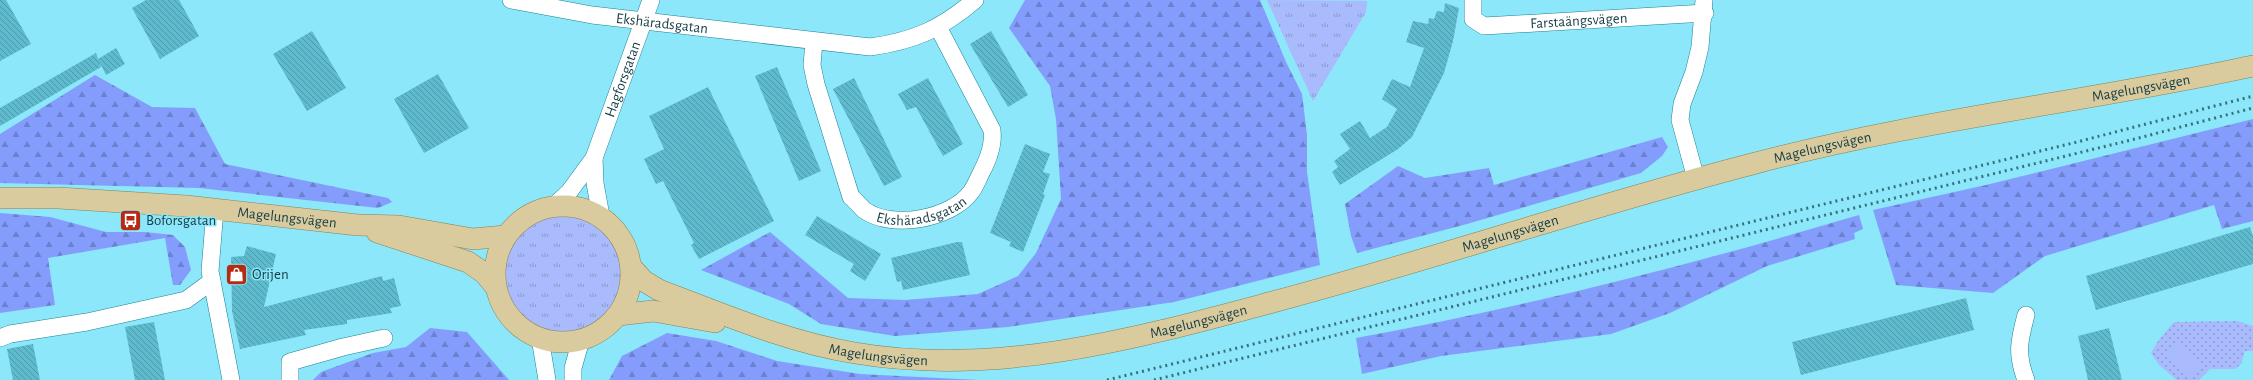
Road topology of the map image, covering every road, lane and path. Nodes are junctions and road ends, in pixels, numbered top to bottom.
1 (511, 0) edge
2 (651, 0) edge
3 (975, 0) edge
4 (1473, 0) edge
5 (1705, 6) edge
6 (643, 21) junction
7 (938, 27) junction
8 (814, 42) junction
9 (2253, 66) edge
10 (594, 158) junction
11 (1696, 179) junction
12 (0, 198) edge
13 (554, 205) junction
14 (215, 209) junction
15 (601, 216) junction
16 (358, 225) junction
17 (505, 236) junction
18 (632, 268) junction
19 (212, 281) junction
20 (495, 286) junction
21 (618, 315) junction
22 (2026, 315) dead end
23 (767, 331) junction
24 (0, 338) edge
25 (384, 338) dead end
26 (540, 338) junction
27 (581, 340) junction
28 (231, 380) edge
29 (290, 380) edge
30 (548, 380) edge
31 (573, 380) edge
32 (2026, 380) edge

1 - 6 street, Ekshäradsgatan
2 - 6 street, Hagforsgatan
3 - 7 street, Ekshäradsgatan
4 - 5 street, Farstaängsvägen
5 - 11 street, Farstaängsvägen
6 - 8 street, Ekshäradsgatan
6 - 10 street, Hagforsgatan
7 - 8 street, Ekshäradsgatan
7 - 8 street, Ekshäradsgatan
9 - 11 main road, Magelungsvägen
10 - 13 street, Hagforsgatan
10 - 15 street, Hagforsgatan
11 - 23 main road, Magelungsvägen
12 - 14 main road, Magelungsvägen
13 - 15 main road
13 - 17 main road
14 - 16 main road, Magelungsvägen
14 - 19 street
15 - 18 main road
16 - 17 main road, Magelungsvägen
16 - 20 main road, Magelungsvägen
17 - 20 main road
18 - 21 main road
18 - 23 main road, Magelungsvägen
19 - 24 street
19 - 28 street
20 - 26 main road
21 - 23 main road, Magelungsvägen
21 - 27 main road
22 - 32 street
25 - 29 street
26 - 27 main road
26 - 30 street
27 - 31 street

